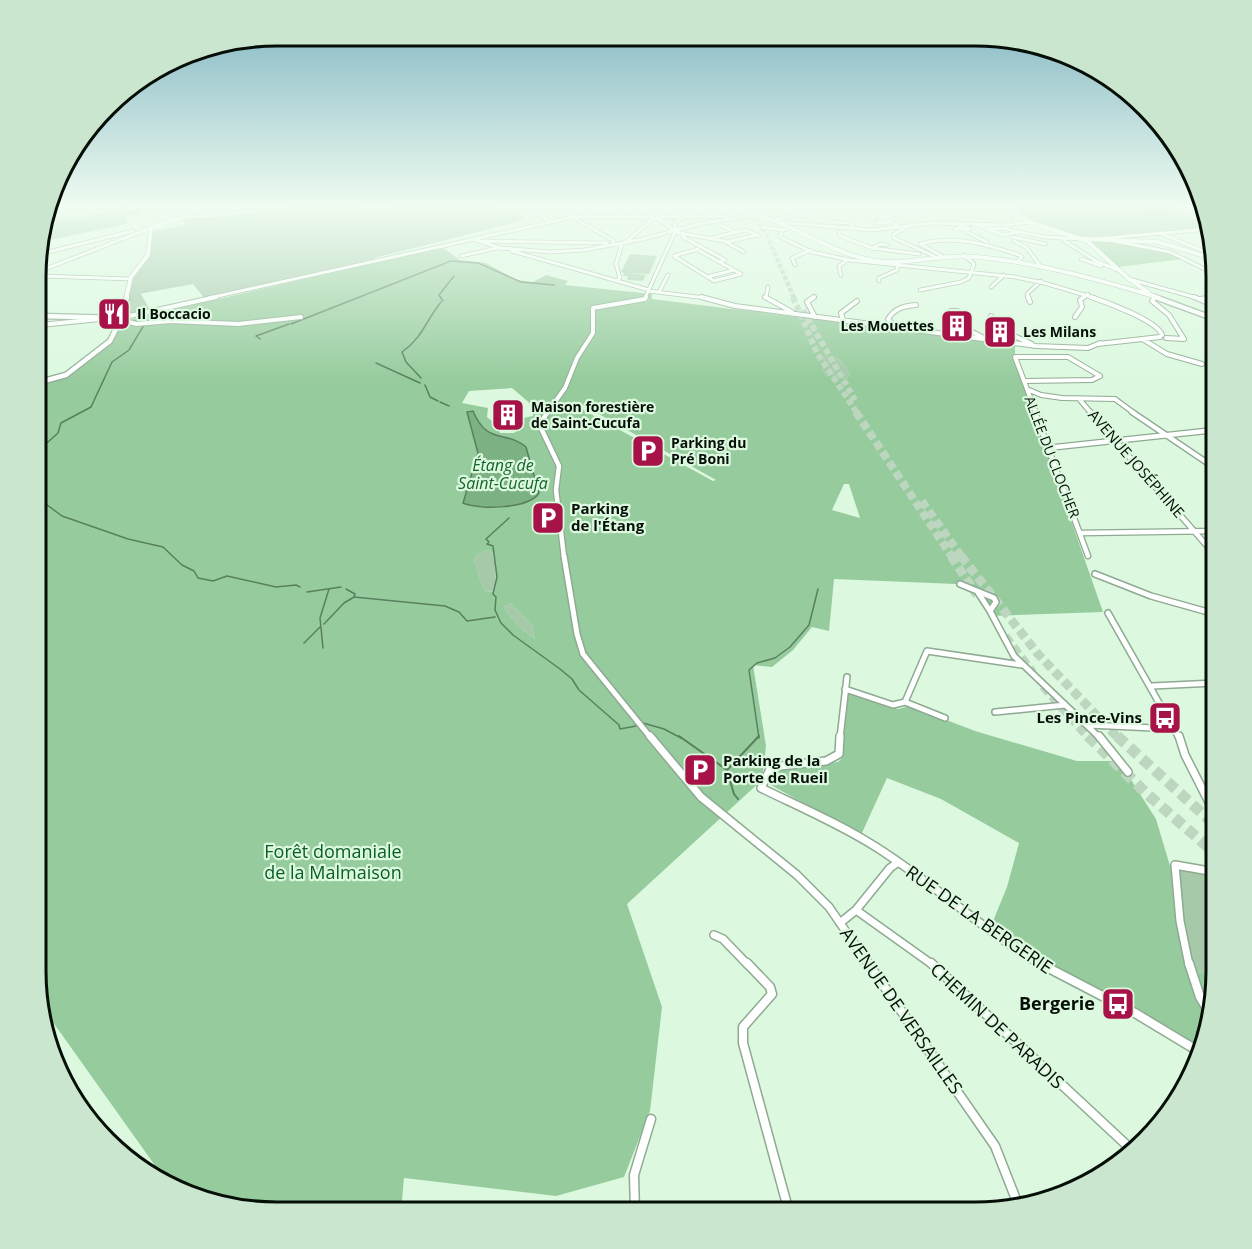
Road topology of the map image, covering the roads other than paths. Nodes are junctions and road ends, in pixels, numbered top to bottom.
1 (141, 264) edge
2 (365, 264) edge
3 (564, 264) edge
4 (616, 264) edge
5 (660, 264) edge
6 (687, 264) edge
7 (723, 264) edge
8 (841, 264) edge
9 (898, 264) edge
10 (901, 264) edge
11 (974, 264) edge
12 (1028, 264) edge
13 (1039, 264) edge
14 (1100, 264) edge
15 (1103, 264) edge
16 (1112, 264) edge
17 (1106, 266) junction
18 (1041, 267) junction
19 (734, 270) junction
20 (973, 271) junction
21 (1120, 271) junction
22 (668, 275) dead end
23 (841, 275) dead end
24 (1004, 275) junction
25 (46, 276) edge
26 (707, 277) junction
27 (131, 279) junction
28 (1129, 279) junction
29 (618, 280) junction
30 (879, 281) dead end
31 (1041, 281) junction
32 (768, 286) dead end
33 (991, 287) dead end
34 (920, 290) dead end
35 (648, 291) junction
36 (659, 292) junction
37 (1088, 294) junction
38 (813, 297) dead end
39 (1155, 297) junction
40 (1206, 298) edge
41 (1199, 299) junction
42 (857, 301) dead end
43 (1030, 302) dead end
44 (1206, 302) edge
45 (916, 305) dead end
46 (957, 311) dead end
47 (796, 315) junction
48 (46, 316) edge
49 (301, 316) dead end
50 (991, 316) dead end
51 (1206, 316) edge
52 (815, 317) junction
53 (1075, 317) dead end
54 (110, 318) junction
55 (121, 318) junction
56 (843, 320) junction
57 (949, 320) dead end
58 (46, 325) edge
59 (895, 326) junction
60 (963, 327) junction
61 (983, 337) junction
62 (1163, 337) junction
63 (1142, 340) junction
64 (1036, 346) junction
65 (1202, 364) dead end
66 (46, 381) edge
67 (1024, 381) junction
68 (1027, 389) junction
69 (1115, 399) joint
70 (1080, 400) junction
71 (1206, 431) edge
72 (1164, 435) junction
73 (1116, 440) junction
74 (1047, 448) junction
75 (1206, 462) edge
76 (1195, 531) junction
77 (1206, 531) edge
78 (1081, 533) junction
79 (1206, 544) edge
80 (1089, 556) dead end
81 (1095, 574) dead end
82 (960, 584) dead end
83 (976, 591) junction
84 (990, 610) junction
85 (1206, 612) edge
86 (1108, 613) dead end
87 (1023, 665) junction
88 (847, 677) dead end
89 (1206, 683) edge
90 (1152, 686) junction
91 (845, 689) junction
92 (905, 702) junction
93 (1065, 705) junction
94 (995, 712) dead end
95 (945, 718) dead end
96 (1088, 725) junction
97 (1176, 729) junction
98 (1128, 772) dead end
99 (1206, 796) edge
100 (897, 863) junction
101 (1175, 865) joint
102 (1206, 870) edge
103 (856, 910) junction
104 (840, 923) junction
105 (714, 935) dead end
106 (1204, 1002) edge
107 (1192, 1048) edge
108 (651, 1119) dead end
109 (1127, 1145) edge
110 (1015, 1199) edge
111 (634, 1202) edge
112 (786, 1202) edge

1 - 27 street
2 - 55 street
3 - 29 street
4 - 29 street
5 - 35 street
6 - 26 street
7 - 19 street
8 - 23 street
9 - 30 street
10 - 20 street
11 - 20 street
12 - 18 street
13 - 18 street
14 - 17 street
15 - 17 street
16 - 21 street
17 - 21 street
18 - 39 street
19 - 26 street
19 - 26 street
20 - 24 street
20 - 34 street
21 - 28 street
22 - 36 street
24 - 31 street
24 - 33 street
25 - 27 street
27 - 55 street
28 - 39 street
28 - 41 street
29 - 35 street
31 - 37 street
31 - 43 street
32 - 47 street
35 - 36 street
35 - 104 street, AVENUE DE VERSAILLES
36 - 47 street
37 - 53 street
37 - 62 street
38 - 52 street
39 - 51 street
39 - 62 street
40 - 41 street
41 - 44 street
42 - 56 street
45 - 59 street
46 - 60 street
47 - 52 street
48 - 54 street
49 - 55 street
50 - 64 street
52 - 56 street
54 - 55 street
54 - 58 street
55 - 66 street
56 - 59 street
57 - 60 street
59 - 61 street
60 - 61 street
61 - 64 street
62 - 63 street
63 - 64 street
63 - 65 street
67 - 67 street, ALLÉE DU CLOCHER
67 - 68 street, ALLÉE DU CLOCHER
68 - 70 street
68 - 74 street, ALLÉE DU CLOCHER
69 - 70 street
69 - 72 street
70 - 73 street, AVENUE JOSÉPHINE
71 - 72 street
72 - 73 street
72 - 75 street
73 - 74 street
73 - 76 street, AVENUE JOSÉPHINE
74 - 78 street, ALLÉE DU CLOCHER
76 - 77 street
76 - 78 street
76 - 79 street, AVENUE JOSÉPHINE
78 - 80 street, ALLÉE DU CLOCHER
81 - 85 street
82 - 83 street
83 - 84 street
83 - 84 street
84 - 87 street
86 - 90 street
87 - 92 street
87 - 93 street
88 - 91 street
89 - 90 street
90 - 97 street
91 - 92 street
91 - 100 street, RUE DE LA BERGERIE
92 - 95 street
93 - 94 street
93 - 96 street
96 - 97 street
96 - 98 street
97 - 99 street
100 - 103 street
100 - 107 street, RUE DE LA BERGERIE
101 - 102 street
101 - 106 street
103 - 104 street
103 - 109 street, CHEMIN DE PARADIS
104 - 110 street, AVENUE DE VERSAILLES
105 - 112 street
108 - 111 street

